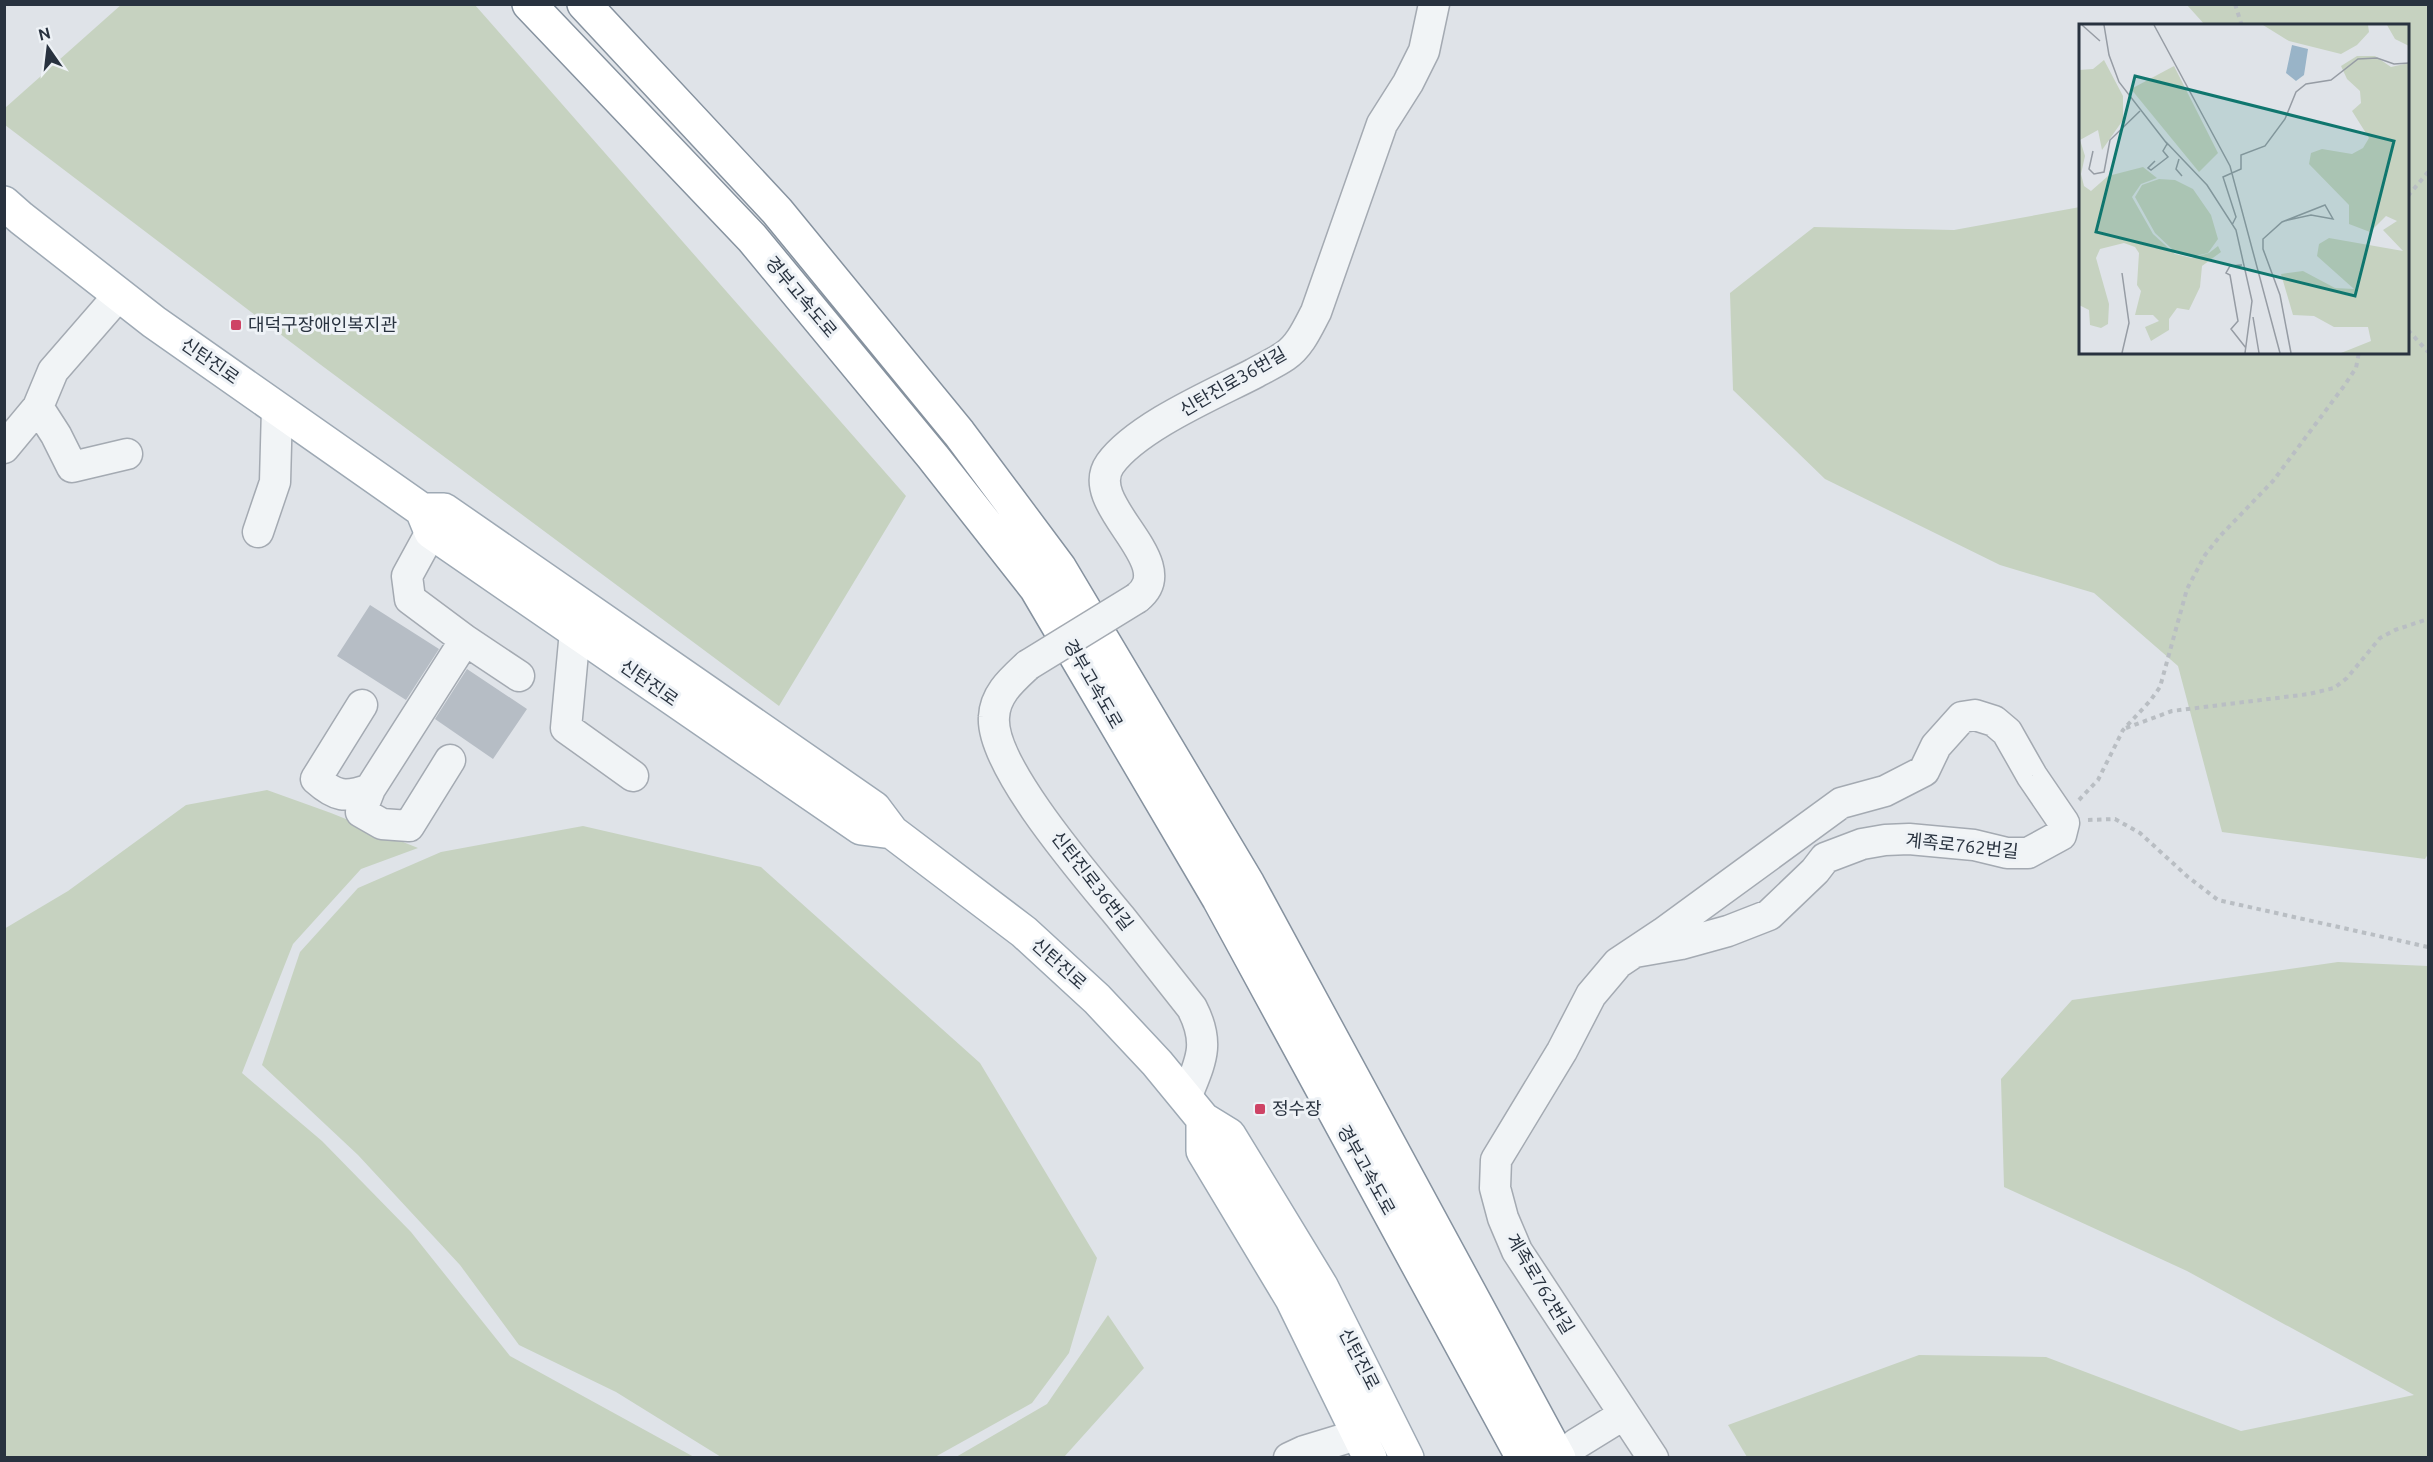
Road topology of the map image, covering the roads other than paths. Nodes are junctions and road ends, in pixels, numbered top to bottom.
1 (529, 4) edge
2 (584, 4) edge
3 (1434, 4) edge
4 (4, 203) edge
5 (119, 295) junction
6 (38, 407) junction
7 (277, 408) junction
8 (4, 448) edge
9 (127, 454) dead end
10 (427, 521) junction
11 (258, 532) dead end
12 (575, 631) junction
13 (465, 640) junction
14 (519, 676) dead end
15 (362, 705) dead end
16 (450, 760) dead end
17 (633, 776) dead end
18 (370, 789) junction
19 (892, 832) junction
20 (1635, 952) junction
21 (1195, 1109) junction
22 (1623, 1415) junction
23 (1365, 1446) edge
24 (1567, 1451) edge
25 (1289, 1458) edge
26 (1407, 1458) edge
27 (1522, 1458) edge
28 (1653, 1458) edge

1 - 27 main road, 경부고속도로
2 - 24 main road, 경부고속도로
3 - 21 street, 신탄진로36번길, bridge
4 - 5 main road, 신탄진로
5 - 6 street
5 - 7 main road, 신탄진로
6 - 8 street
6 - 9 street
7 - 10 main road, 신탄진로
7 - 11 street
10 - 12 main road, 신탄진로
10 - 13 street
10 - 19 main road, 신탄진로
12 - 17 street
12 - 19 main road, 신탄진로
13 - 14 street
13 - 18 street
15 - 18 street
16 - 18 street
19 - 21 main road, 신탄진로
20 - 20 street, 계족로762번길
20 - 22 street, 계족로762번길
21 - 23 main road, 신탄진로
21 - 26 main road, 신탄진로
22 - 24 street
22 - 28 street, 계족로762번길
23 - 25 street

